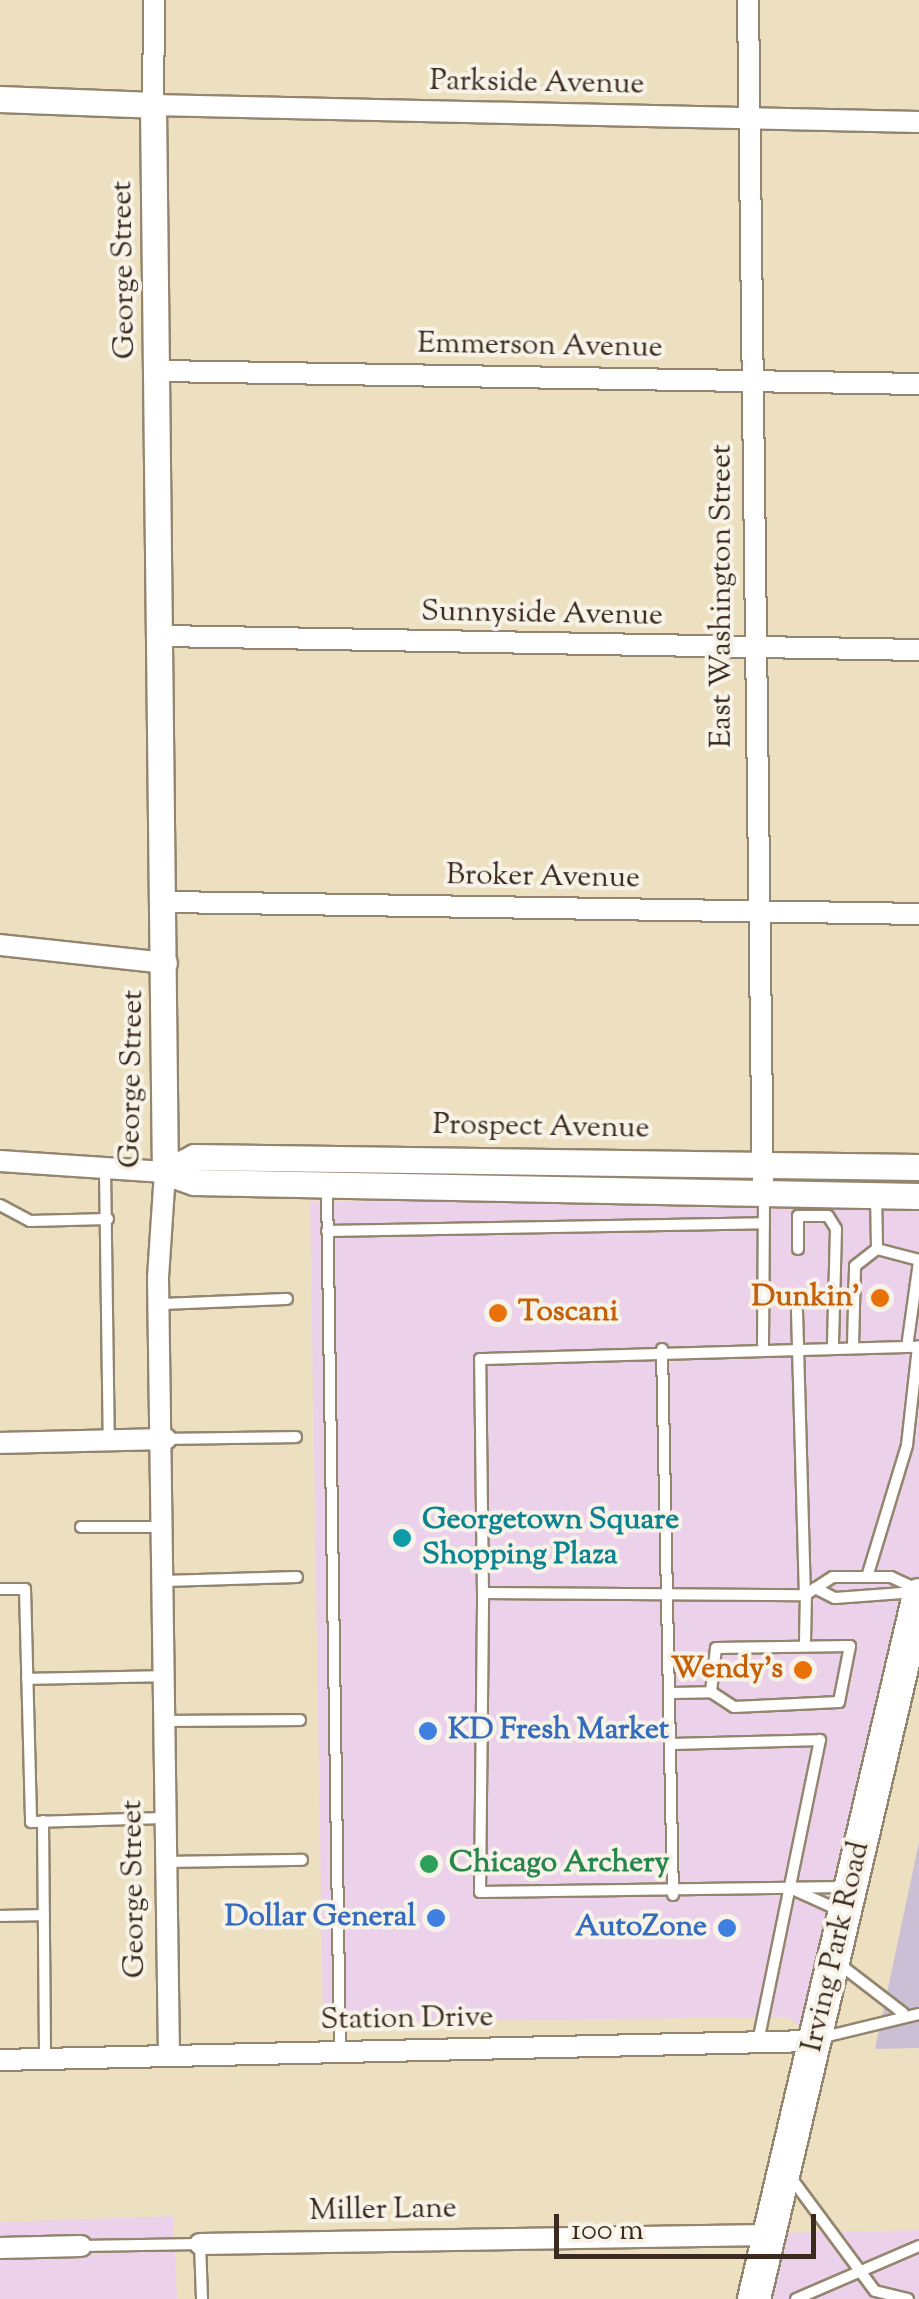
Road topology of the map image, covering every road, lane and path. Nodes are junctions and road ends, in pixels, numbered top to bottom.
1 (154, 0) edge
2 (748, 0) edge
3 (0, 99) edge
4 (154, 105) junction
5 (752, 120) junction
6 (919, 122) edge
7 (160, 371) junction
8 (751, 380) junction
9 (919, 384) edge
10 (163, 636) junction
11 (919, 650) edge
12 (754, 651) junction
13 (167, 902) junction
14 (754, 911) junction
15 (919, 914) edge
16 (0, 945) edge
17 (166, 963) junction
18 (0, 1160) edge
19 (758, 1164) junction
20 (919, 1168) edge
21 (105, 1169) junction
22 (165, 1172) junction
23 (327, 1184) junction
24 (764, 1192) junction
25 (876, 1194) junction
26 (919, 1196) edge
27 (0, 1205) edge
28 (108, 1219) junction
29 (764, 1222) junction
30 (327, 1231) junction
31 (798, 1249) dead end
32 (877, 1249) junction
33 (919, 1261) edge
34 (287, 1299) dead end
35 (161, 1304) junction
36 (796, 1311) dead end
37 (799, 1344) junction
38 (763, 1345) junction
39 (833, 1345) junction
40 (853, 1345) junction
41 (914, 1347) edge
42 (662, 1349) junction
43 (296, 1437) dead end
44 (166, 1439) junction
45 (109, 1440) junction
46 (0, 1443) edge
47 (81, 1527) dead end
48 (164, 1527) junction
49 (867, 1577) junction
50 (297, 1578) dead end
51 (164, 1581) junction
52 (0, 1590) edge
53 (808, 1591) junction
54 (919, 1592) edge
55 (483, 1593) junction
56 (671, 1593) junction
57 (805, 1641) junction
58 (164, 1676) junction
59 (27, 1679) junction
60 (711, 1692) junction
61 (672, 1693) junction
62 (300, 1720) dead end
63 (165, 1721) junction
64 (672, 1744) junction
65 (167, 1818) junction
66 (44, 1822) junction
67 (302, 1860) dead end
68 (168, 1862) junction
69 (790, 1888) junction
70 (673, 1894) junction
71 (848, 1900) junction
72 (44, 1915) junction
73 (0, 1916) edge
74 (834, 1958) junction
75 (904, 2014) junction
76 (919, 2014) edge
77 (814, 2040) junction
78 (758, 2042) junction
79 (340, 2051) junction
80 (169, 2053) junction
81 (45, 2059) junction
82 (0, 2060) edge
83 (784, 2168) junction
84 (768, 2236) junction
85 (200, 2244) junction
86 (82, 2246) joint
87 (919, 2246) edge
88 (0, 2248) edge
89 (859, 2267) junction
90 (202, 2299) edge
91 (754, 2299) edge
92 (796, 2299) edge
93 (908, 2299) edge

1 - 4 street
2 - 5 street, East Washington Street
3 - 4 street
4 - 5 street, Parkside Avenue
4 - 7 street, George Street
5 - 6 street, Parkside Avenue
5 - 8 street, East Washington Street
7 - 8 street, Emmerson Avenue
7 - 10 street, George Street
8 - 9 street, Emmerson Avenue
8 - 12 street, East Washington Street
10 - 12 street, Sunnyside Avenue
10 - 13 street, George Street
11 - 12 street, Sunnyside Avenue
12 - 14 street, East Washington Street
13 - 14 street, Broker Avenue
13 - 17 street, George Street
14 - 15 street, Broker Avenue
14 - 19 street, East Washington Street
16 - 17 street
17 - 22 street, George Street
18 - 21 street, Prospect Avenue
19 - 20 street, Prospect Avenue
19 - 22 street, Prospect Avenue
19 - 24 street, East Washington Street
21 - 22 street, Prospect Avenue
21 - 28 lane
22 - 23 street, Prospect Avenue
22 - 35 street, George Street
23 - 24 street, Prospect Avenue
23 - 30 lane
24 - 25 street, Prospect Avenue
24 - 29 lane
25 - 26 street, Prospect Avenue
25 - 32 lane
27 - 28 lane
28 - 45 lane
29 - 30 lane
29 - 38 lane
30 - 79 lane
31 - 39 lane
32 - 33 lane
32 - 40 lane
33 - 41 lane
34 - 35 lane
35 - 44 street, George Street
36 - 37 lane
37 - 38 lane
37 - 39 lane
37 - 53 lane
38 - 42 lane
39 - 40 lane
40 - 41 lane
41 - 49 lane
42 - 55 lane
42 - 56 lane
43 - 44 lane
44 - 45 street
44 - 48 street, George Street
45 - 46 street
47 - 48 lane
48 - 51 street, George Street
49 - 53 lane
49 - 54 lane
50 - 51 lane
51 - 58 street, George Street
52 - 59 lane
53 - 54 lane
53 - 56 lane
53 - 57 lane
54 - 71 main road, Irving Park Road
55 - 56 lane
55 - 70 lane
56 - 61 lane
57 - 60 lane
57 - 60 lane
58 - 59 lane
58 - 63 street, George Street
59 - 66 lane
60 - 61 lane
61 - 64 lane
62 - 63 lane
63 - 65 street, George Street
64 - 69 lane
64 - 70 lane
65 - 66 lane
65 - 68 street, George Street
66 - 72 lane
67 - 68 lane
68 - 80 street, George Street
69 - 70 lane
69 - 71 lane
69 - 71 lane
69 - 78 lane
71 - 74 main road, Irving Park Road
72 - 73 lane
72 - 81 lane
74 - 75 lane
74 - 77 main road, Irving Park Road
75 - 76 lane
75 - 77 lane
77 - 78 street, Station Drive
77 - 83 main road, Irving Park Road
78 - 79 street, Station Drive
79 - 80 street, Station Drive
80 - 81 street, Station Drive
81 - 82 street, Station Drive
83 - 84 main road, Irving Park Road
83 - 89 lane
84 - 85 street, Miller Lane
84 - 91 main road, Irving Park Road
85 - 86 lane, Miller Lane
85 - 90 lane
86 - 88 street, Miller Lane
87 - 89 lane
89 - 92 lane
89 - 93 lane

